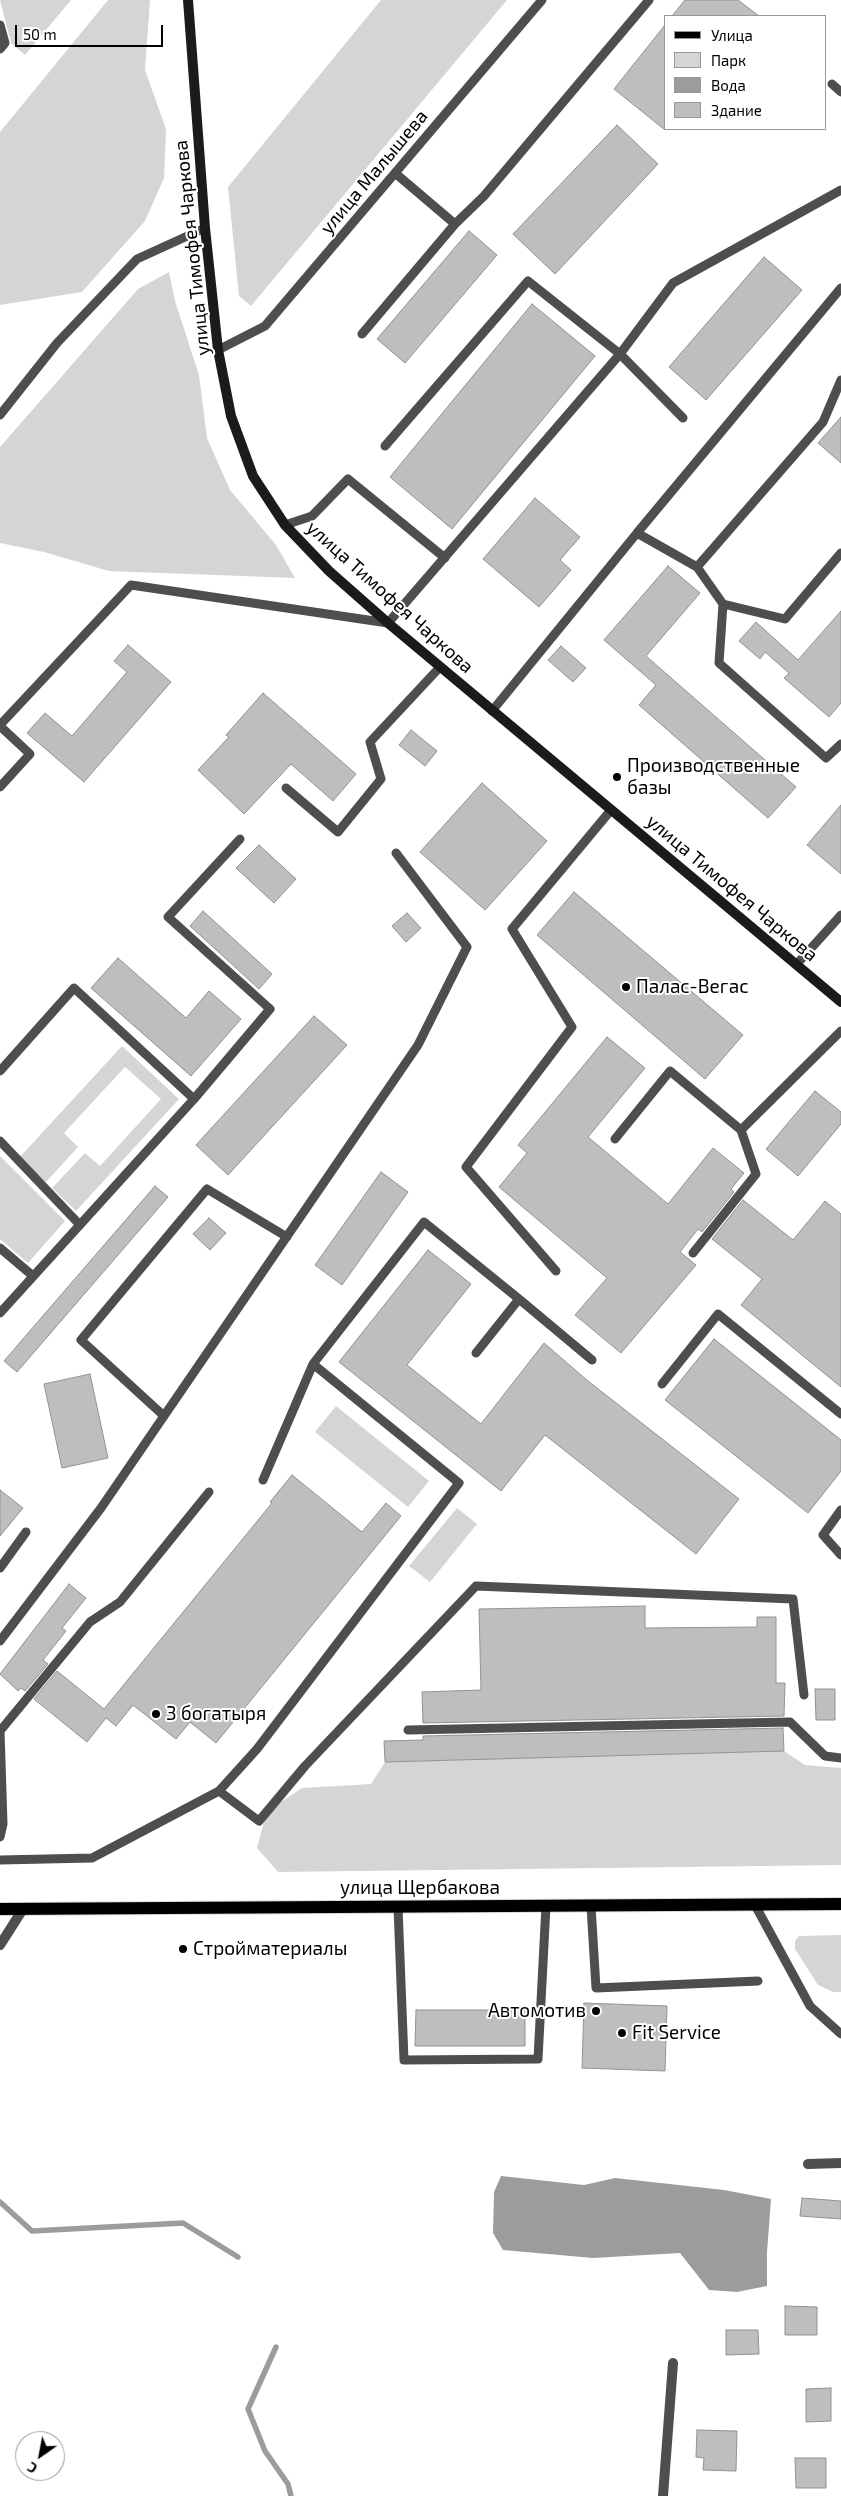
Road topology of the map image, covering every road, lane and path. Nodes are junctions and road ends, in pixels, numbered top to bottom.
1 (188, 0) edge
2 (542, 0) edge
3 (649, 0) edge
4 (0, 25) edge
5 (0, 49) edge
6 (832, 84) dead end
7 (841, 92) edge
8 (395, 173) junction
9 (841, 190) edge
10 (455, 224) junction
11 (205, 228) junction
12 (841, 288) edge
13 (362, 334) dead end
14 (218, 350) junction
15 (620, 354) junction
16 (841, 380) edge
17 (0, 415) edge
18 (683, 418) dead end
19 (385, 446) dead end
20 (285, 525) junction
21 (637, 533) junction
22 (841, 553) edge
23 (445, 558) junction
24 (697, 567) junction
25 (723, 604) junction
26 (388, 624) junction
27 (440, 667) junction
28 (492, 711) junction
29 (0, 725) edge
30 (841, 744) edge
31 (0, 787) edge
32 (286, 788) dead end
33 (611, 810) junction
34 (240, 839) dead end
35 (396, 853) dead end
36 (841, 915) edge
37 (796, 965) junction
38 (841, 1002) edge
39 (841, 1031) edge
40 (1, 1067) edge
41 (194, 1099) junction
42 (741, 1130) junction
43 (615, 1139) dead end
44 (0, 1140) edge
45 (80, 1225) junction
46 (287, 1237) junction
47 (0, 1248) edge
48 (693, 1254) dead end
49 (556, 1271) dead end
50 (34, 1276) junction
51 (519, 1299) junction
52 (0, 1313) edge
53 (476, 1353) dead end
54 (592, 1360) dead end
55 (313, 1364) junction
56 (662, 1384) dead end
57 (841, 1414) edge
58 (164, 1416) junction
59 (263, 1480) dead end
60 (209, 1492) dead end
61 (841, 1510) edge
62 (26, 1532) dead end
63 (841, 1555) edge
64 (0, 1568) edge
65 (0, 1640) edge
66 (804, 1695) dead end
67 (408, 1730) dead end
68 (0, 1731) edge
69 (841, 1758) edge
70 (218, 1790) junction
71 (0, 1837) edge
72 (0, 1860) edge
73 (841, 1904) edge
74 (755, 1905) junction
75 (546, 1906) junction
76 (591, 1906) junction
77 (398, 1907) junction
78 (0, 1909) edge
79 (23, 1909) junction
80 (0, 1945) edge
81 (758, 1981) dead end
82 (841, 2034) edge
83 (841, 2163) edge
84 (808, 2164) dead end
85 (672, 2362) dead end
86 (663, 2496) edge

1 - 11 main road, улица Тимофея Чаркова
2 - 8 lane, улица Малышева
3 - 10 lane
4 - 5 lane
6 - 7 lane
8 - 10 lane
8 - 14 lane, улица Малышева
9 - 15 lane
10 - 13 lane
11 - 14 main road, улица Тимофея Чаркова
11 - 17 lane
12 - 21 lane
14 - 20 main road, улица Тимофея Чаркова
15 - 18 lane
15 - 19 lane
15 - 23 lane
16 - 24 lane
20 - 23 lane
20 - 26 main road, улица Тимофея Чаркова
21 - 24 lane
21 - 28 lane
22 - 25 lane
23 - 26 lane
24 - 25 lane
25 - 30 lane
26 - 27 main road, улица Тимофея Чаркова
26 - 29 lane
27 - 28 main road, улица Тимофея Чаркова
27 - 32 lane
28 - 33 main road, улица Тимофея Чаркова
29 - 31 lane
33 - 37 main road, улица Тимофея Чаркова
33 - 49 lane
34 - 41 lane
35 - 46 lane
36 - 37 lane
37 - 38 main road, улица Тимофея Чаркова
39 - 42 lane
40 - 41 lane
41 - 45 lane
42 - 43 lane
42 - 48 lane
44 - 45 lane
45 - 50 lane
46 - 58 lane
46 - 58 lane
47 - 50 lane
50 - 52 lane
51 - 53 lane
51 - 54 lane
51 - 55 lane
55 - 59 lane
55 - 70 lane
56 - 57 lane
58 - 65 lane
60 - 68 lane
61 - 63 lane
62 - 64 lane
66 - 70 lane
67 - 69 lane
68 - 71 lane
70 - 72 lane
73 - 74 main road, улица Щербакова
74 - 76 main road, улица Щербакова
74 - 82 lane
75 - 76 main road, улица Щербакова
75 - 77 main road, улица Щербакова
75 - 77 lane
76 - 81 lane
77 - 79 main road, улица Щербакова
78 - 79 main road, улица Щербакова
79 - 80 street
83 - 84 street
85 - 86 street

